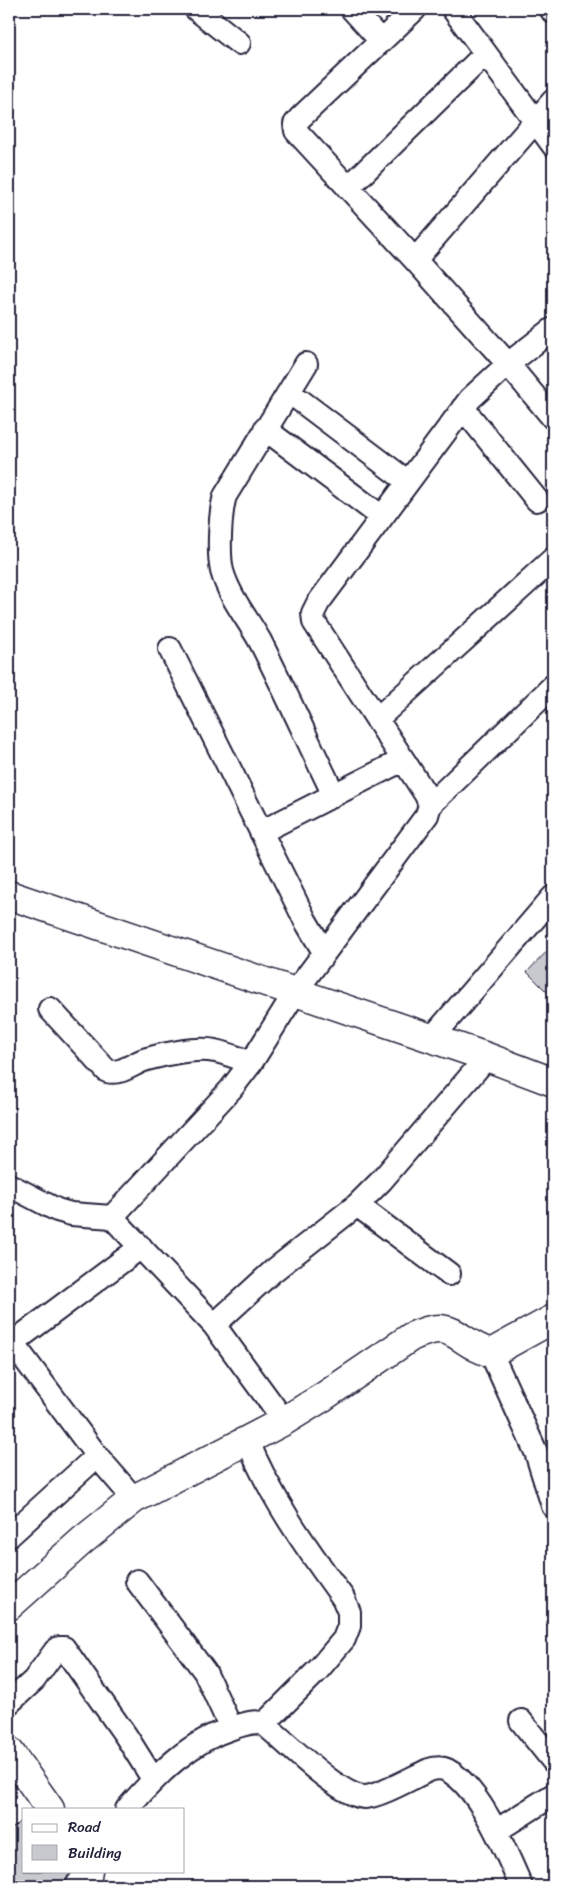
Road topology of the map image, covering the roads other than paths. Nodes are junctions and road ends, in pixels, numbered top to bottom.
1 (196, 9) edge
2 (352, 9) edge
3 (415, 9) edge
4 (453, 9) edge
5 (551, 9) edge
6 (553, 12) edge
7 (381, 41) junction
8 (238, 43) dead end
9 (485, 54) junction
10 (553, 101) edge
11 (536, 122) junction
12 (553, 145) edge
13 (348, 188) junction
14 (415, 260) junction
15 (553, 329) edge
16 (306, 364) dead end
17 (508, 364) junction
18 (289, 392) junction
19 (463, 408) junction
20 (553, 418) edge
21 (265, 429) junction
22 (408, 482) junction
23 (537, 500) dead end
24 (382, 517) junction
25 (553, 560) edge
26 (170, 649) dead end
27 (553, 686) edge
28 (377, 719) junction
29 (403, 760) junction
30 (334, 795) junction
31 (430, 805) junction
32 (261, 832) junction
33 (9, 895) edge
34 (553, 897) edge
35 (324, 952) junction
36 (296, 991) junction
37 (50, 1009) dead end
38 (432, 1038) junction
39 (487, 1057) junction
40 (252, 1063) junction
41 (553, 1082) edge
42 (9, 1185) edge
43 (357, 1205) junction
44 (112, 1217) junction
45 (141, 1247) junction
46 (449, 1274) dead end
47 (553, 1319) edge
48 (214, 1325) junction
49 (491, 1353) junction
50 (284, 1420) junction
51 (248, 1438) junction
52 (97, 1456) junction
53 (134, 1499) junction
54 (553, 1506) edge
55 (12, 1527) edge
56 (137, 1581) dead end
57 (9, 1606) edge
58 (9, 1703) edge
59 (521, 1721) dead end
60 (264, 1724) junction
61 (231, 1728) junction
62 (9, 1750) edge
63 (553, 1761) edge
64 (153, 1779) junction
65 (553, 1795) edge
66 (49, 1808) edge
67 (128, 1808) edge
68 (496, 1831) junction
69 (521, 1886) edge

1 - 8 street
2 - 7 street
3 - 7 street
4 - 9 street
5 - 6 street
7 - 13 street
9 - 11 street
9 - 13 street
10 - 11 street
11 - 12 street
11 - 14 street
13 - 14 street
14 - 17 street
15 - 17 street
16 - 18 street
17 - 19 street
17 - 20 street
18 - 21 street
18 - 22 street
19 - 22 street
19 - 23 street
21 - 24 street
21 - 30 street
22 - 24 street
24 - 28 street
25 - 28 street
26 - 32 street
27 - 31 street
28 - 29 street
29 - 30 street
29 - 31 street
30 - 32 street
31 - 35 street
32 - 35 street
33 - 36 main road
34 - 38 street
35 - 36 street
36 - 38 main road
36 - 40 street
37 - 40 street
38 - 39 main road
39 - 41 main road
39 - 43 street
40 - 44 street
42 - 44 street
43 - 46 street
43 - 48 street
44 - 45 street
45 - 48 street
45 - 52 street
47 - 49 main road
48 - 50 street
49 - 50 main road
49 - 54 street
50 - 51 main road
51 - 53 main road
51 - 60 street
52 - 53 street
52 - 55 street
53 - 57 main road
56 - 61 street
58 - 64 street
59 - 63 street
60 - 61 street
60 - 68 street
61 - 64 street
62 - 66 main road
64 - 67 street
65 - 68 street
68 - 69 street

